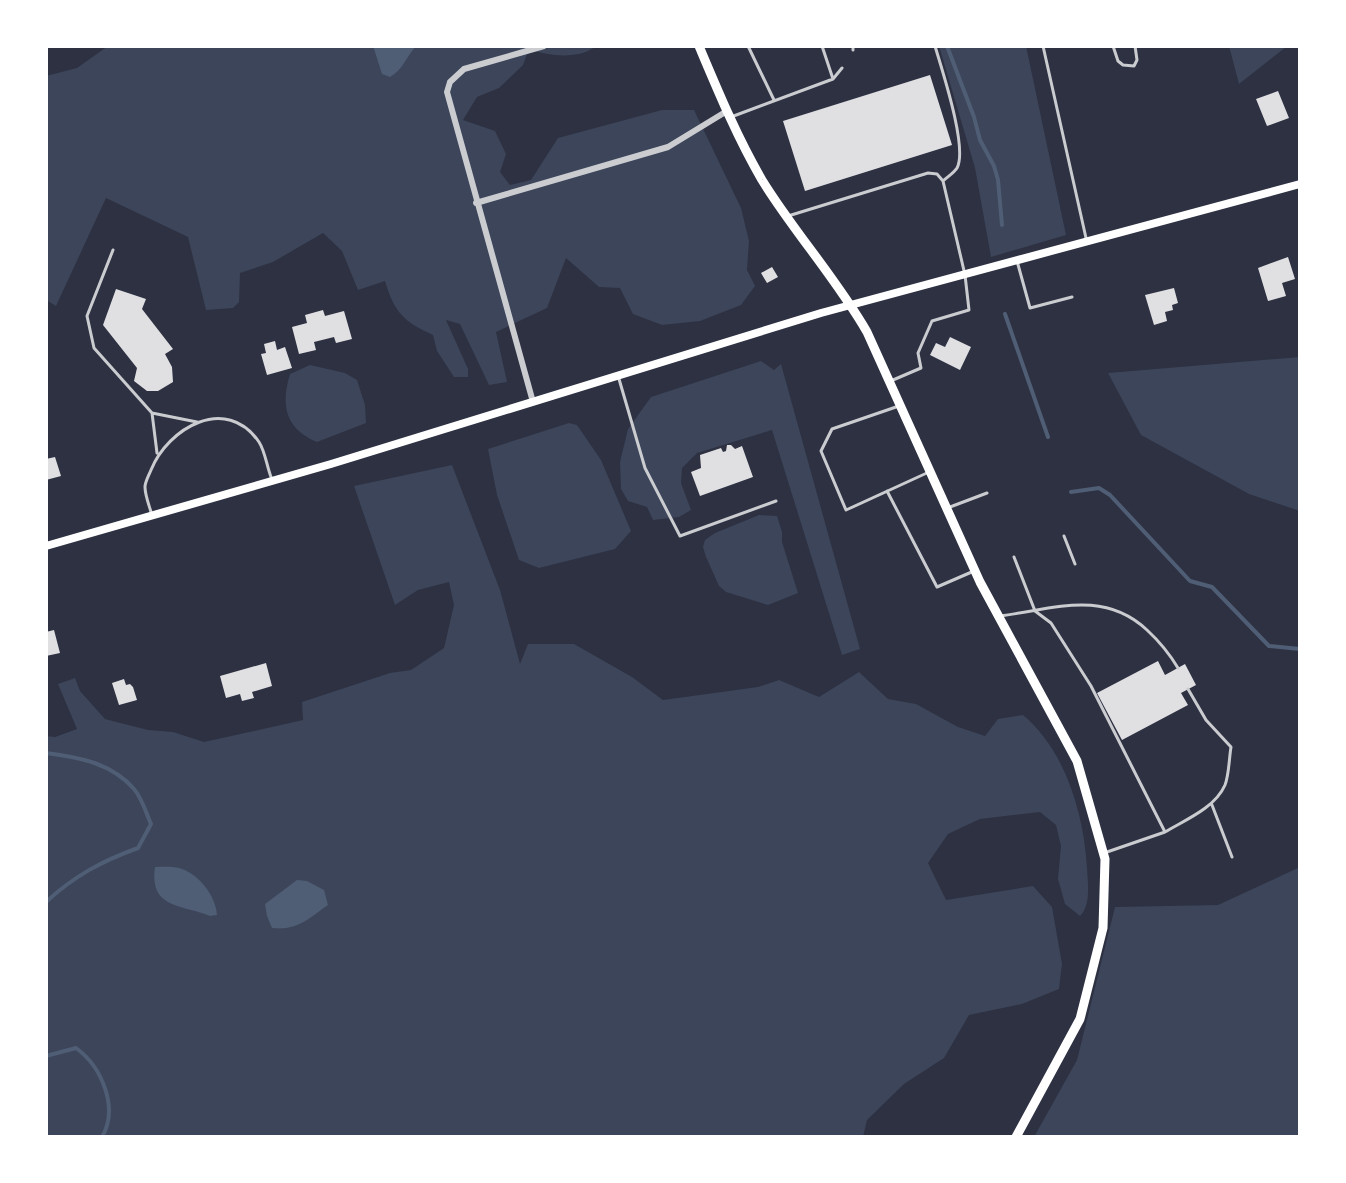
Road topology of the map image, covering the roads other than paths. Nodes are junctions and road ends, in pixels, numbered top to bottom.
1 (544, 46) edge
2 (699, 46) edge
3 (748, 46) edge
4 (822, 46) edge
5 (935, 46) edge
6 (1043, 46) edge
7 (1113, 46) edge
8 (1135, 46) edge
9 (842, 68) dead end
10 (833, 79) junction
11 (775, 101) junction
12 (729, 114) junction
13 (943, 181) junction
14 (1300, 184) edge
15 (476, 203) junction
16 (788, 216) junction
17 (1086, 242) junction
18 (113, 250) dead end
19 (1017, 261) junction
20 (965, 275) junction
21 (1072, 297) dead end
22 (852, 305) junction
23 (618, 375) junction
24 (889, 382) junction
25 (533, 402) junction
26 (900, 405) junction
27 (152, 413) junction
28 (197, 422) junction
29 (157, 455) junction
30 (930, 471) junction
31 (272, 481) junction
32 (887, 491) junction
33 (987, 493) dead end
34 (776, 501) dead end
35 (947, 509) junction
36 (151, 516) junction
37 (1064, 536) dead end
38 (46, 546) edge
39 (1014, 557) dead end
40 (1075, 564) dead end
41 (974, 571) junction
42 (1035, 611) junction
43 (998, 617) junction
44 (1178, 668) dead end
45 (1188, 689) dead end
46 (1211, 803) junction
47 (1165, 832) junction
48 (1103, 853) junction
49 (1232, 857) dead end
50 (1016, 1137) edge

1 - 15 street
2 - 12 main road
3 - 11 lane
4 - 10 lane
5 - 13 lane
6 - 17 lane
7 - 8 lane
9 - 10 lane
10 - 11 lane
11 - 12 lane
12 - 15 street
12 - 16 main road
13 - 16 lane
13 - 20 lane
14 - 17 main road
15 - 25 street
16 - 22 main road
17 - 19 main road
18 - 27 lane
19 - 20 main road
19 - 21 lane
20 - 22 main road
20 - 24 lane
22 - 23 main road
22 - 24 main road
23 - 25 main road
23 - 34 lane
24 - 26 main road
25 - 31 main road
26 - 30 main road
26 - 32 lane
27 - 28 lane
27 - 29 lane
28 - 29 lane
28 - 31 lane
29 - 36 lane
30 - 32 lane
30 - 35 main road
31 - 36 main road
32 - 41 lane
33 - 35 lane
35 - 41 main road
36 - 38 main road
37 - 40 lane
39 - 42 lane
41 - 43 main road
42 - 43 lane
42 - 44 lane
42 - 47 lane
43 - 48 main road
45 - 46 lane
46 - 47 lane
46 - 49 lane
47 - 48 lane
48 - 50 main road

